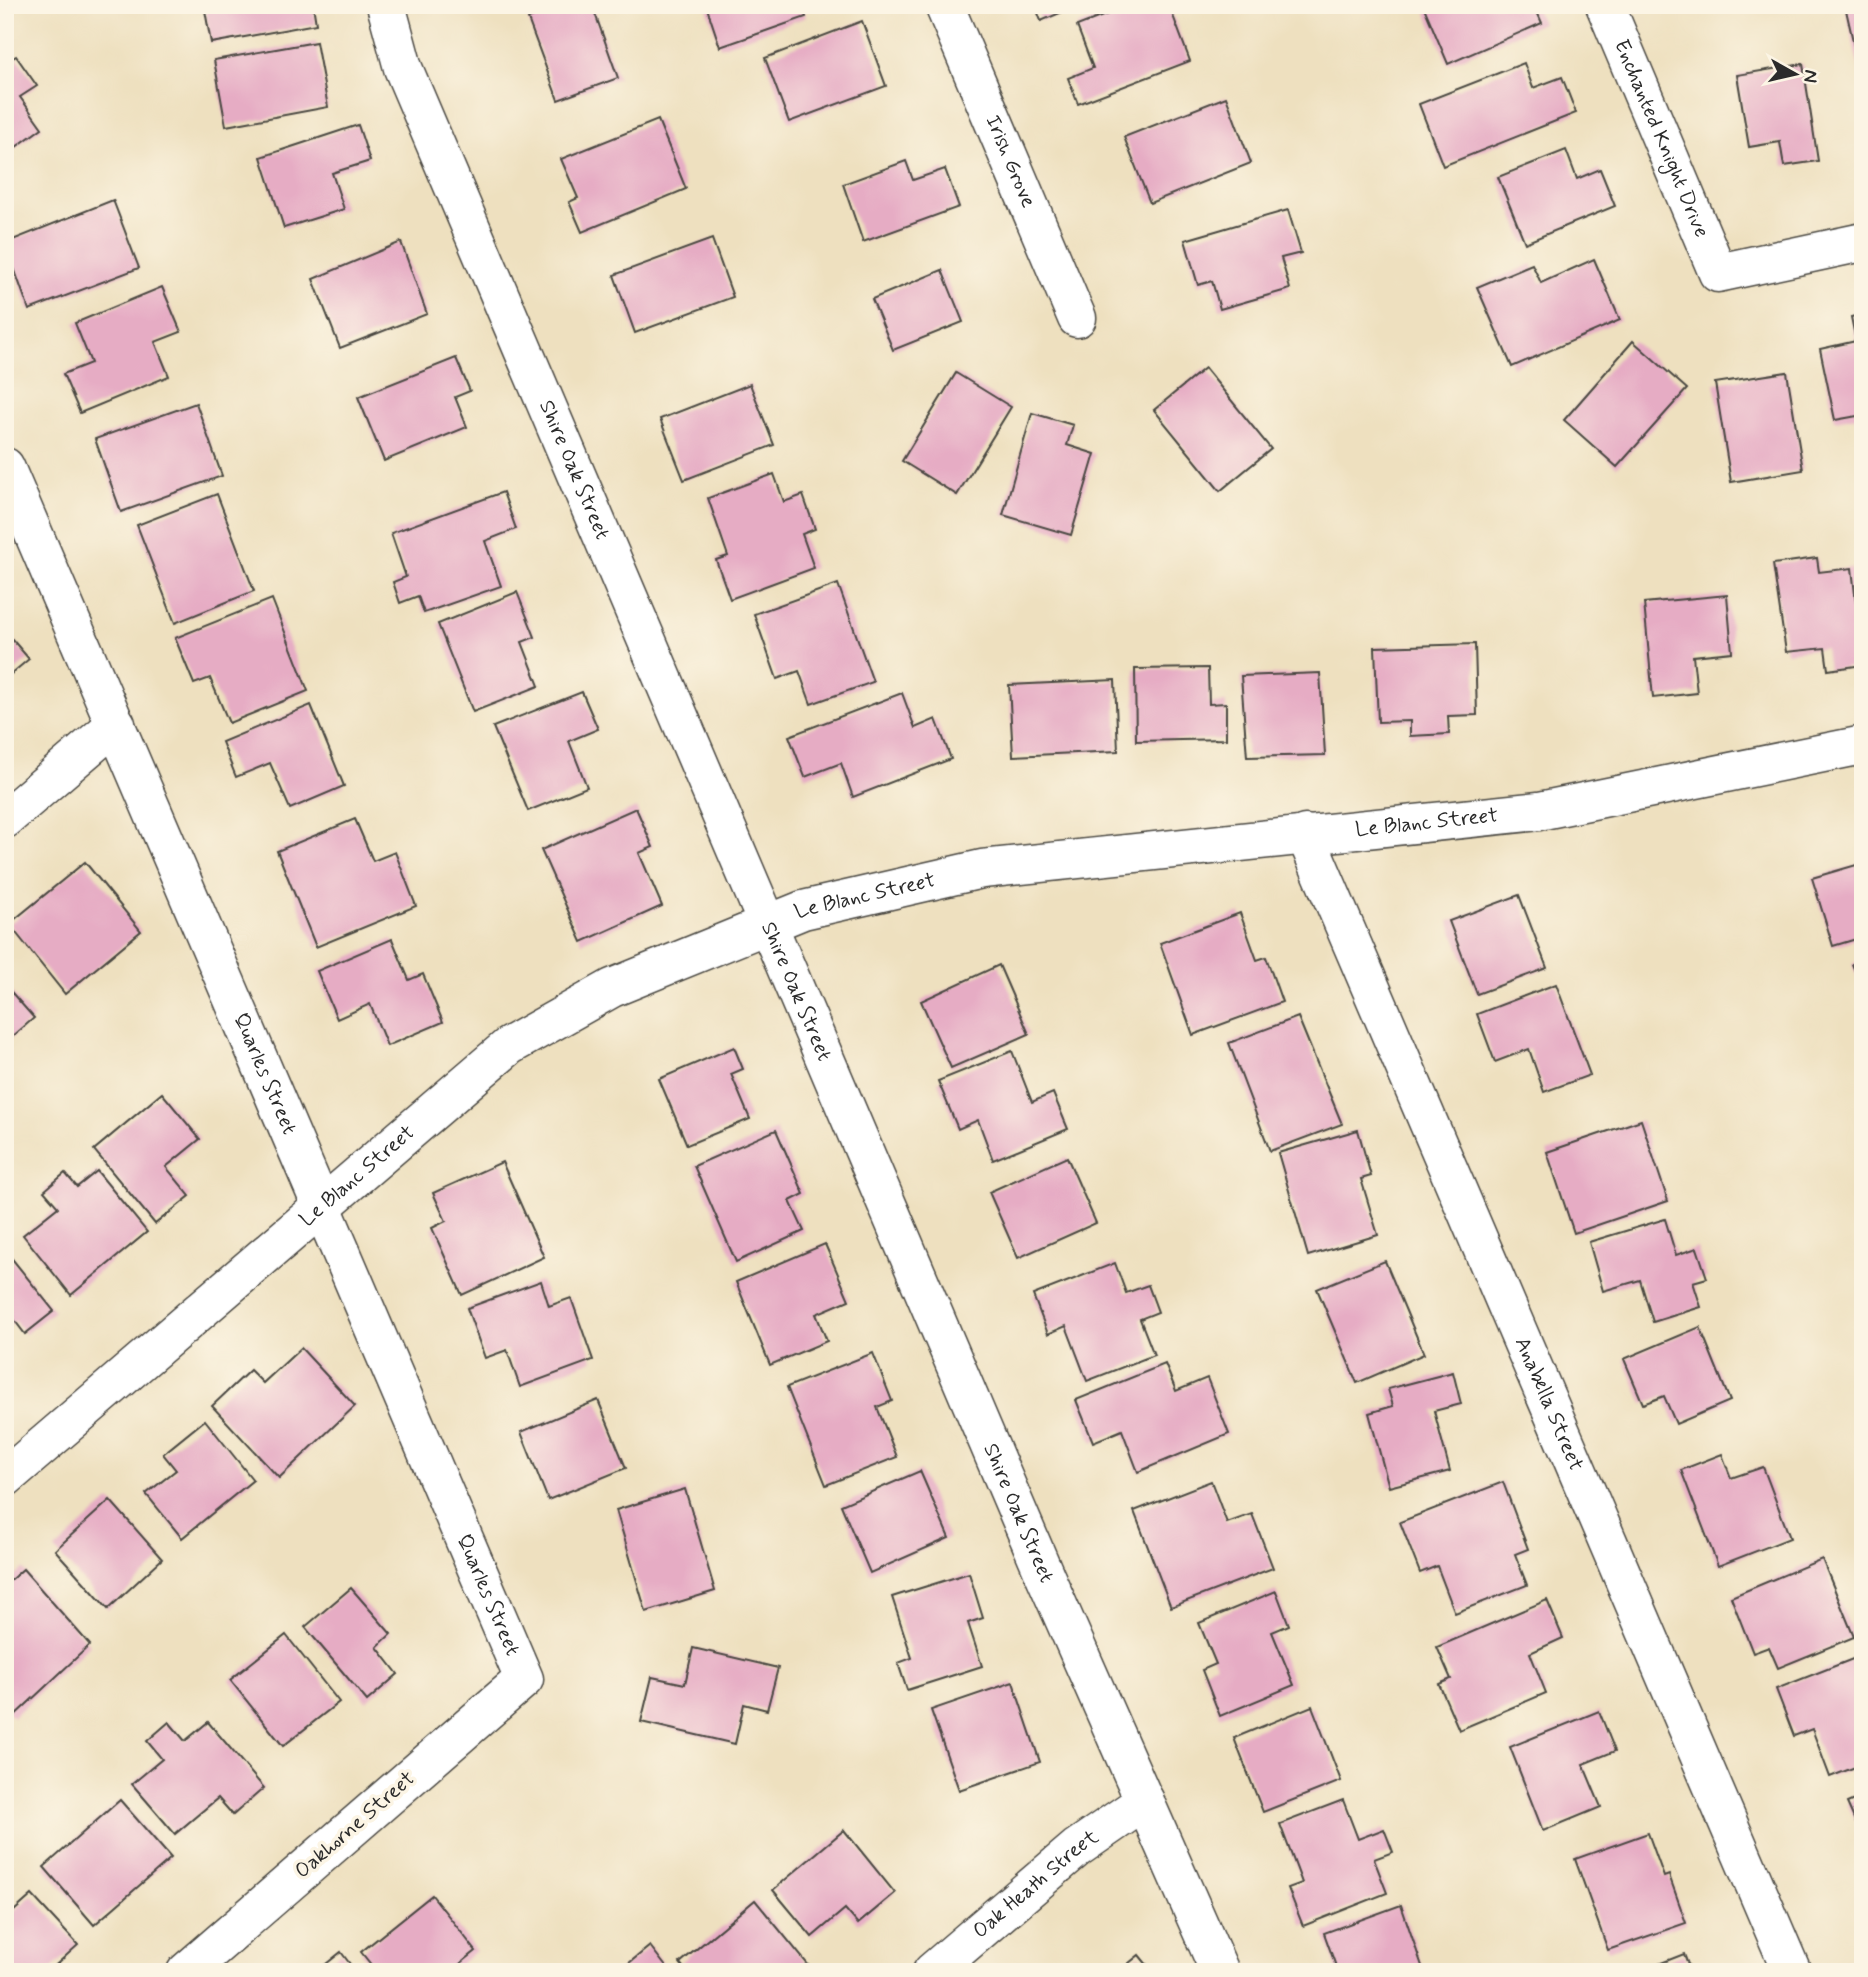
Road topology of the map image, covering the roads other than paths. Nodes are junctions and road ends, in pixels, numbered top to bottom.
1 (386, 5) edge
2 (944, 5) edge
3 (1605, 5) edge
4 (1863, 242) edge
5 (1077, 318) dead end
6 (5, 467) edge
7 (116, 724) junction
8 (1863, 745) edge
9 (5, 819) edge
10 (1306, 834) junction
11 (767, 924) junction
12 (322, 1207) junction
13 (5, 1478) edge
14 (524, 1679) joint
15 (1145, 1801) junction
16 (186, 1972) edge
17 (932, 1972) edge
18 (1220, 1972) edge
19 (1792, 1972) edge

1 - 11 street, Shire Oak Street
2 - 5 street, Irish Grove
3 - 4 street, Enchanted Knight Drive
6 - 7 street, Quarles Street
7 - 9 street
7 - 12 street, Quarles Street
8 - 10 street, Le Blanc Street
10 - 11 street, Le Blanc Street
10 - 19 street, Anabella Street
11 - 12 street, Le Blanc Street
11 - 15 street, Shire Oak Street
12 - 13 street, Le Blanc Street
12 - 14 street, Quarles Street
14 - 16 street, Oakhorne Street
15 - 17 street, Oak Heath Street
15 - 18 street, Shire Oak Street

